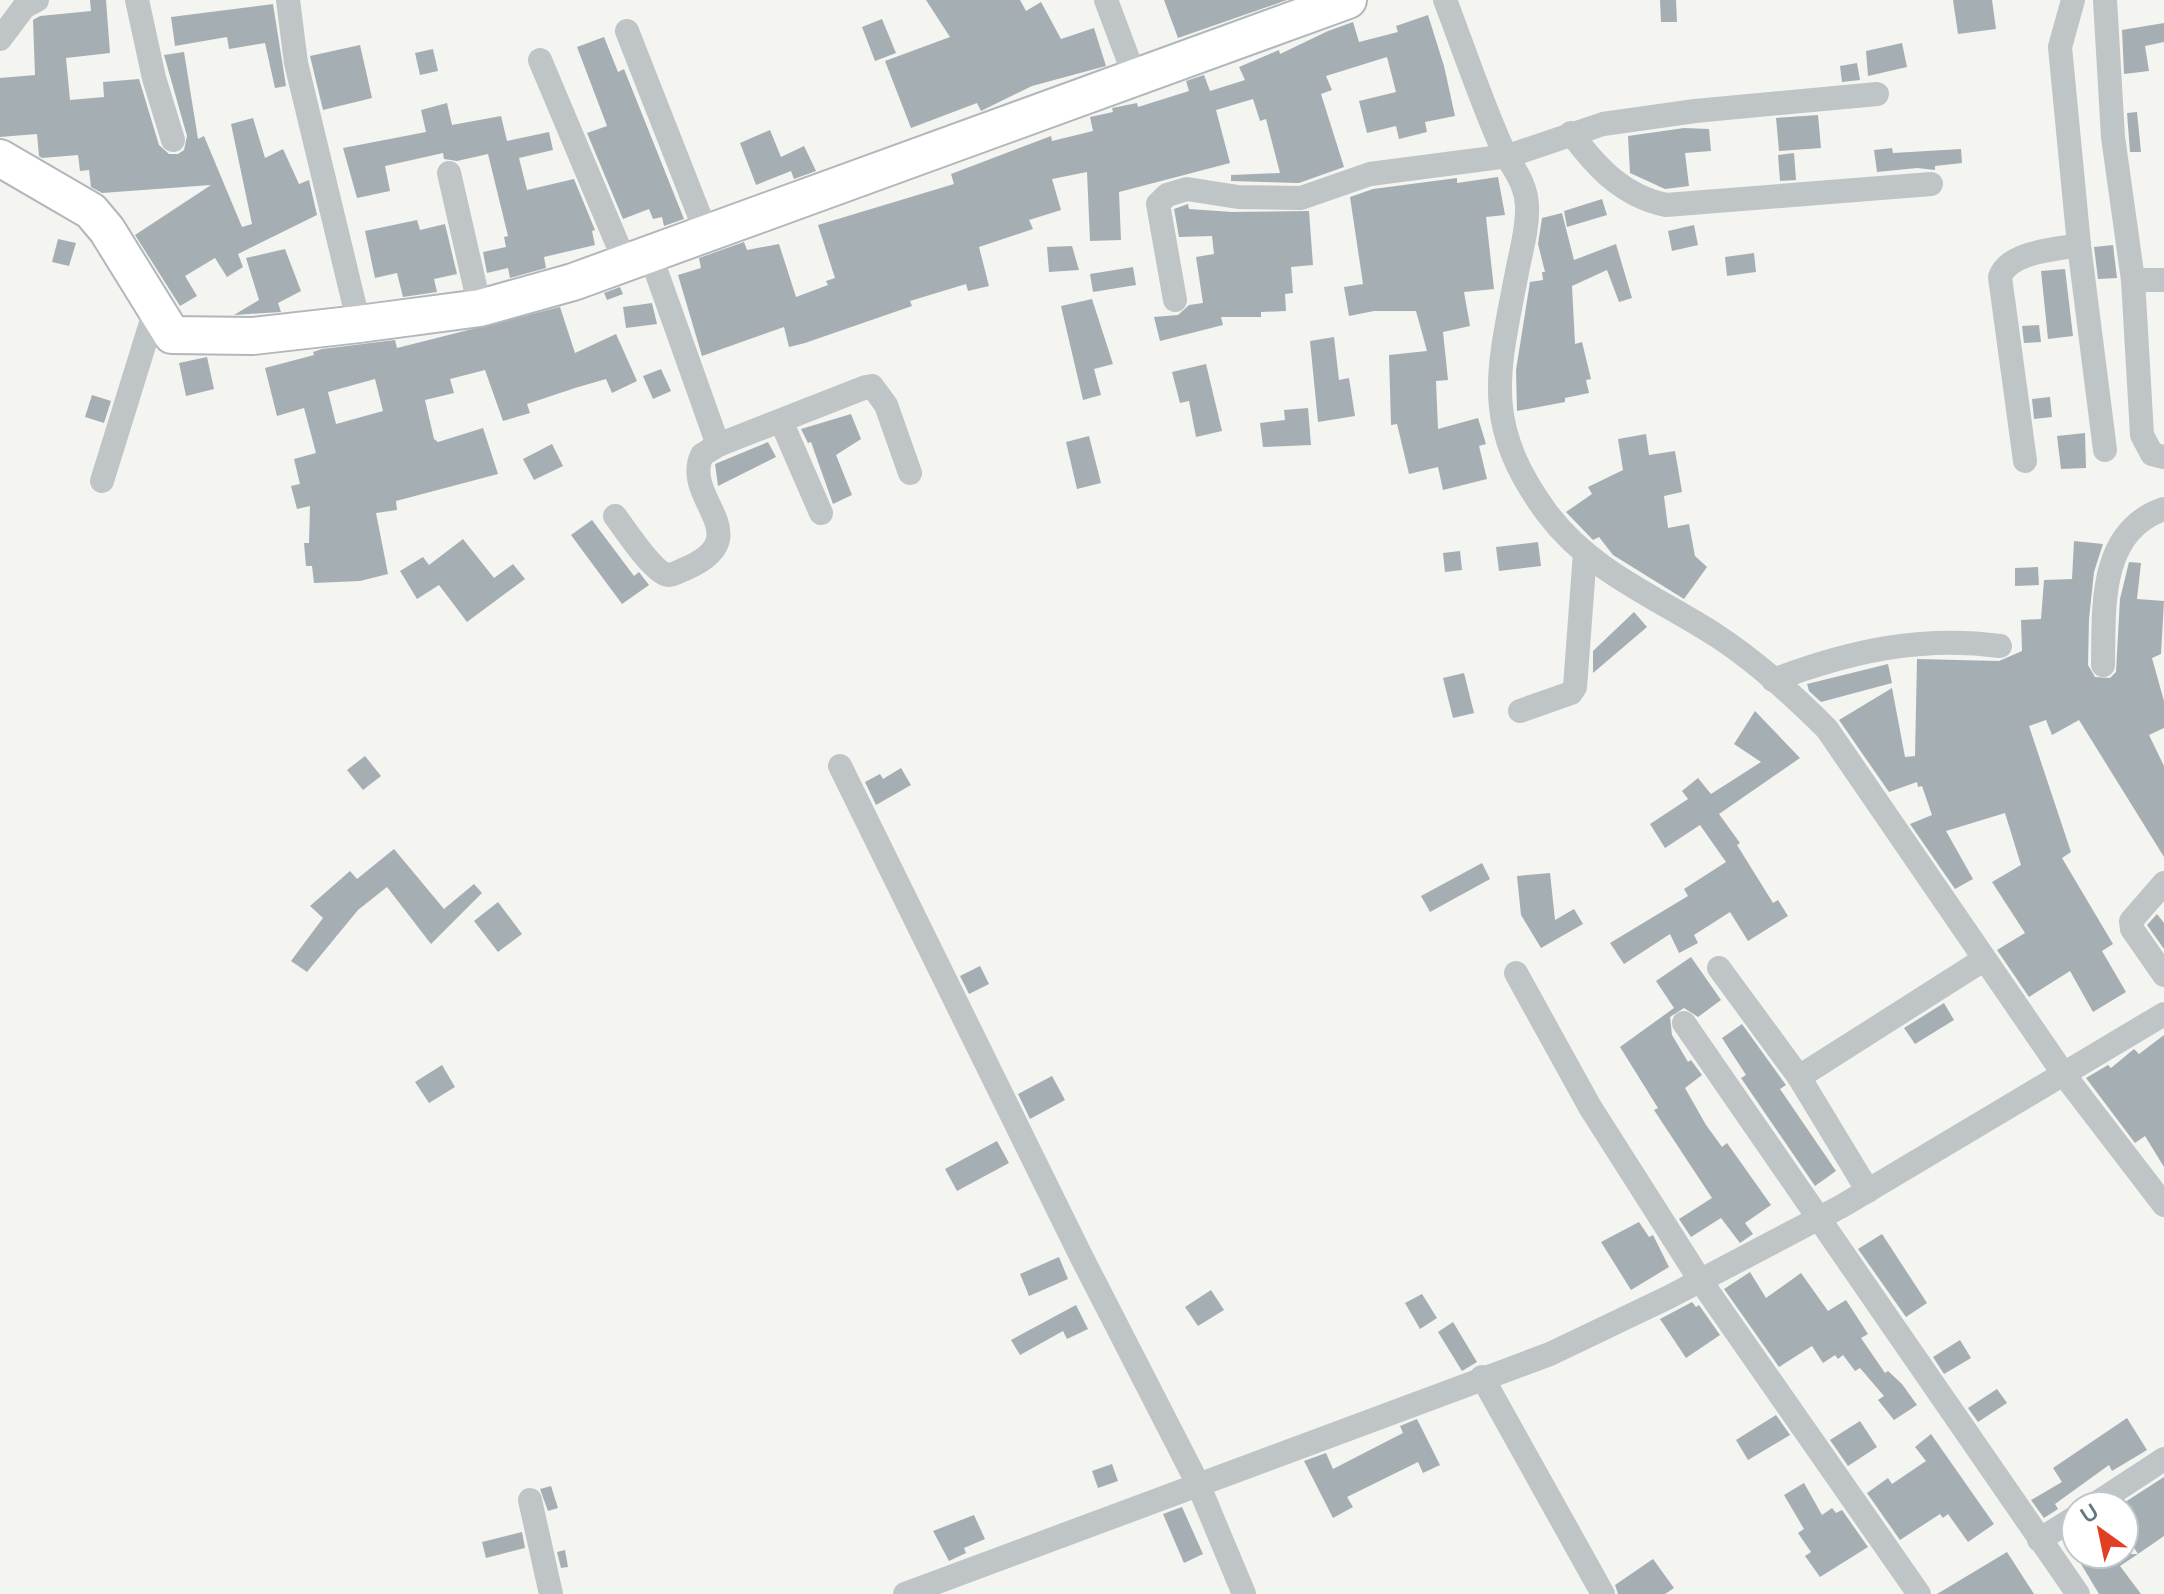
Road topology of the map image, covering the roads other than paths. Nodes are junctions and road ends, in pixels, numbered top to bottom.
1 (37, 0) edge
2 (137, 0) edge
3 (288, 0) edge
4 (1106, 0) edge
5 (1348, 0) edge
6 (1445, 0) edge
7 (2073, 0) edge
8 (2105, 0) edge
9 (627, 31) dead end
10 (0, 39) edge
11 (540, 60) dead end
12 (1136, 80) junction
13 (1877, 94) dead end
14 (1571, 133) junction
15 (173, 140) dead end
16 (1508, 156) junction
17 (0, 158) edge
18 (449, 173) dead end
19 (1931, 184) dead end
20 (706, 232) junction
21 (2079, 245) junction
22 (637, 258) junction
23 (2133, 280) junction
24 (2164, 280) edge
25 (1175, 300) dead end
26 (480, 308) junction
27 (155, 310) junction
28 (359, 324) junction
29 (781, 421) junction
30 (718, 445) junction
31 (2105, 450) dead end
32 (2164, 457) edge
33 (2025, 461) dead end
34 (910, 473) dead end
35 (102, 481) dead end
36 (2164, 509) edge
37 (821, 513) dead end
38 (615, 516) dead end
39 (1585, 553) junction
40 (2000, 646) dead end
41 (2103, 665) dead end
42 (1773, 680) junction
43 (1520, 711) dead end
44 (840, 766) dead end
45 (2164, 883) edge
46 (1983, 960) junction
47 (1719, 968) dead end
48 (1516, 973) dead end
49 (2164, 975) edge
50 (2164, 1014) edge
51 (1684, 1023) dead end
52 (2065, 1076) junction
53 (1799, 1077) junction
54 (1868, 1191) junction
55 (2164, 1205) edge
56 (1819, 1218) junction
57 (1700, 1280) junction
58 (1482, 1377) junction
59 (2164, 1459) edge
60 (1198, 1484) junction
61 (2117, 1490) edge
62 (530, 1500) dead end
63 (2060, 1527) edge
64 (2039, 1540) junction
65 (551, 1594) edge
66 (905, 1594) edge
67 (1244, 1594) edge
68 (1603, 1594) edge
69 (1919, 1594) edge
70 (2078, 1594) edge

1 - 10 street
2 - 15 street
3 - 28 street
4 - 12 street
5 - 12 street
6 - 16 street
7 - 21 street
8 - 23 street
9 - 20 street
11 - 22 street
12 - 20 street
13 - 14 street
14 - 16 street
14 - 19 street
16 - 25 street
16 - 39 street
17 - 27 street
18 - 26 street
20 - 22 street
21 - 31 street
21 - 33 street
22 - 26 street
22 - 30 street
23 - 24 street
23 - 32 street
26 - 28 street
27 - 28 street
27 - 35 street
29 - 30 street
29 - 34 street
29 - 37 street
30 - 38 street
36 - 41 street
39 - 42 street
39 - 43 street
40 - 42 street
42 - 46 street
44 - 60 street
45 - 49 street
46 - 52 street
46 - 53 street
47 - 53 street
48 - 57 street
50 - 52 street
51 - 56 street
52 - 54 street
52 - 55 street
53 - 54 street
54 - 56 street
56 - 57 street
56 - 64 street
57 - 58 street
57 - 69 street
58 - 60 street
58 - 68 street
59 - 61 street
60 - 66 street
60 - 67 street
62 - 65 street
63 - 64 street
64 - 70 street

